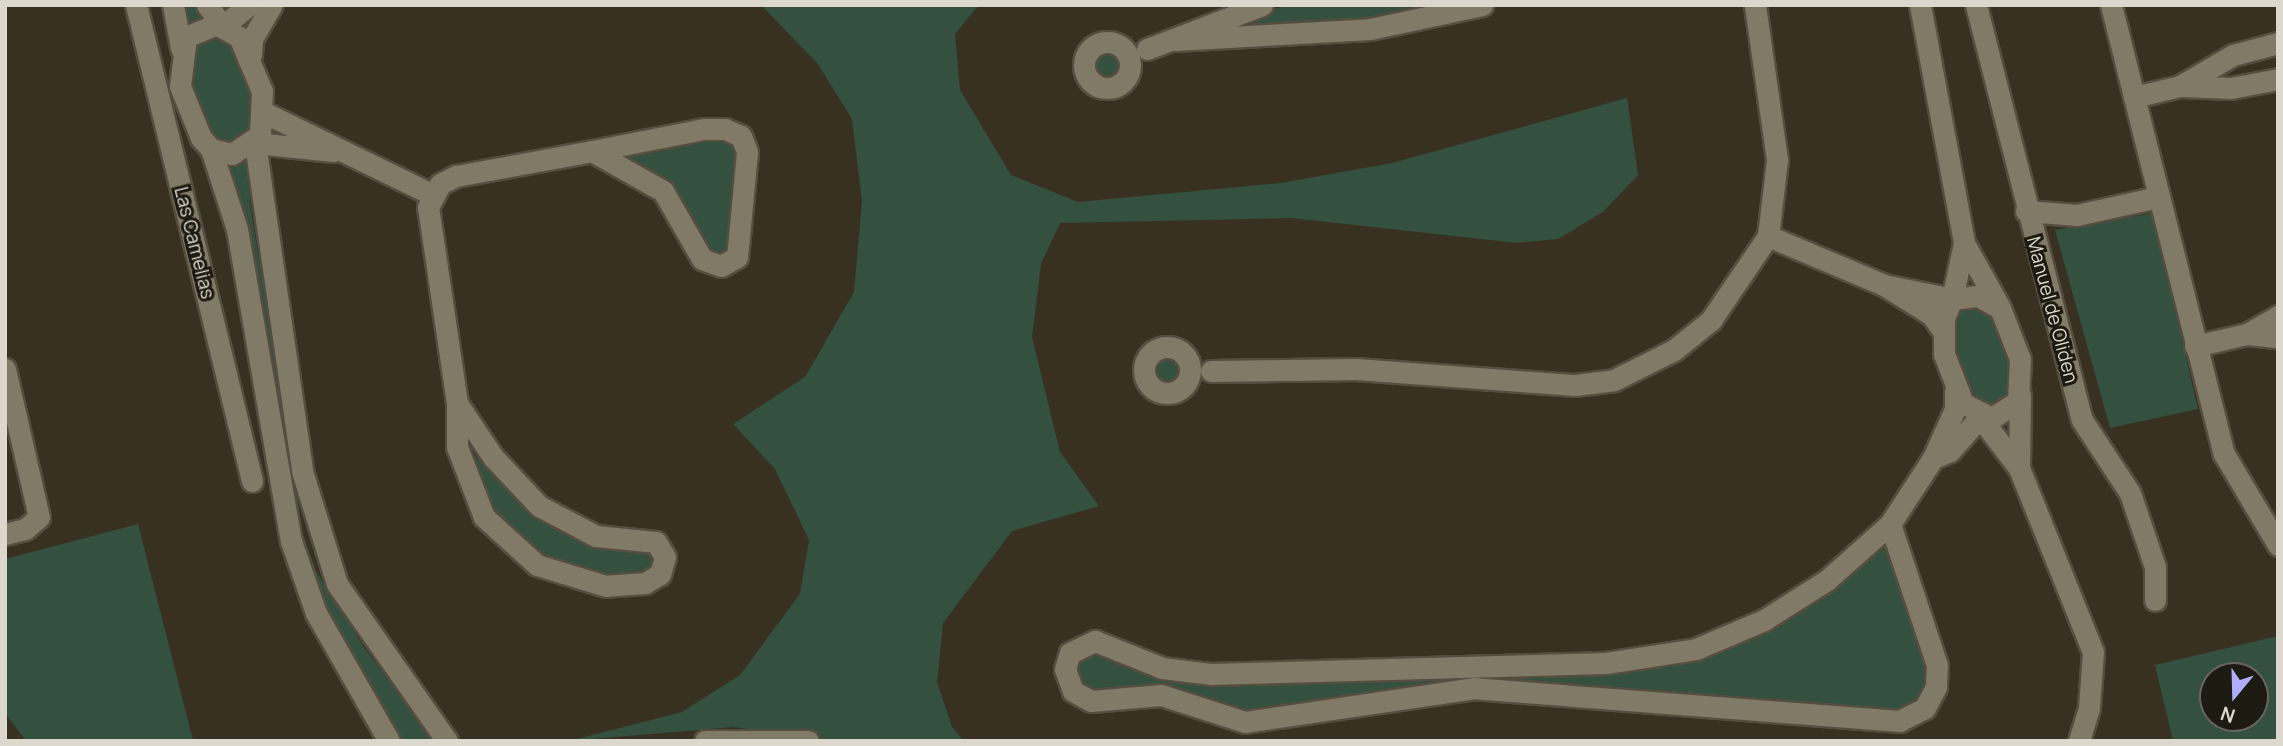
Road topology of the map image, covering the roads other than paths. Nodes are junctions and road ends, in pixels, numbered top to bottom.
1 (136, 5) edge
2 (173, 5) edge
3 (207, 5) edge
4 (249, 5) edge
5 (272, 5) edge
6 (1262, 5) edge
7 (1482, 5) edge
8 (1755, 5) edge
9 (1920, 5) edge
10 (1976, 5) edge
11 (2111, 5) edge
12 (223, 26) junction
13 (1175, 40) junction
14 (2278, 43) edge
15 (1120, 47) junction
16 (180, 48) junction
17 (1147, 49) junction
18 (251, 55) junction
19 (1130, 69) junction
20 (2278, 79) edge
21 (2180, 86) junction
22 (2134, 97) junction
23 (263, 112) junction
24 (255, 143) junction
25 (211, 149) junction
26 (333, 151) junction
27 (592, 151) junction
28 (430, 194) junction
29 (2158, 197) junction
30 (2026, 211) junction
31 (1768, 236) junction
32 (1964, 243) junction
33 (1884, 285) junction
34 (1952, 299) junction
35 (2000, 308) junction
36 (2278, 316) edge
37 (1943, 331) junction
38 (2247, 334) junction
39 (2278, 337) edge
40 (2195, 346) junction
41 (1187, 358) junction
42 (5, 369) edge
43 (1211, 371) junction
44 (1186, 383) junction
45 (1955, 391) junction
46 (2020, 392) junction
47 (457, 403) junction
48 (1980, 417) junction
49 (1933, 458) junction
50 (2019, 468) junction
51 (252, 481) dead end
52 (1891, 524) junction
53 (5, 534) edge
54 (2278, 545) edge
55 (2155, 600) dead end
56 (1476, 665) junction
57 (1475, 688) junction
58 (389, 741) edge
59 (447, 741) edge
60 (705, 741) edge
61 (808, 741) edge
62 (2079, 741) edge

1 - 51 street, Las Camelias
2 - 16 street
3 - 12 street
4 - 12 street
5 - 18 street
6 - 13 street
7 - 13 street
8 - 31 street
9 - 32 street
10 - 30 street, Manuel de Oliden
11 - 22 street
12 - 16 street
12 - 18 street
13 - 17 street
14 - 21 street
15 - 17 street
15 - 19 street
15 - 19 street
16 - 25 street
17 - 19 street
18 - 23 street
20 - 21 street
21 - 22 street
22 - 29 street
23 - 24 street
23 - 26 street
24 - 25 street
24 - 26 street
24 - 59 street
25 - 58 street
26 - 28 street
27 - 27 street
27 - 28 street
28 - 47 street
29 - 30 street
29 - 40 street
30 - 55 street, Manuel de Oliden
31 - 33 street
31 - 43 street
32 - 34 street
32 - 35 street
33 - 34 street
33 - 37 street
34 - 35 street
34 - 37 street
35 - 46 street
36 - 38 street
37 - 45 street
38 - 39 street
38 - 40 street
40 - 54 street
41 - 43 street
41 - 44 street
41 - 44 street
42 - 53 street
43 - 44 street
45 - 48 street
45 - 49 street
46 - 48 street
46 - 50 street
47 - 47 street
48 - 49 street
48 - 50 street
49 - 52 street
50 - 62 street
52 - 56 street
52 - 57 street
56 - 57 street
56 - 57 street
60 - 61 street

